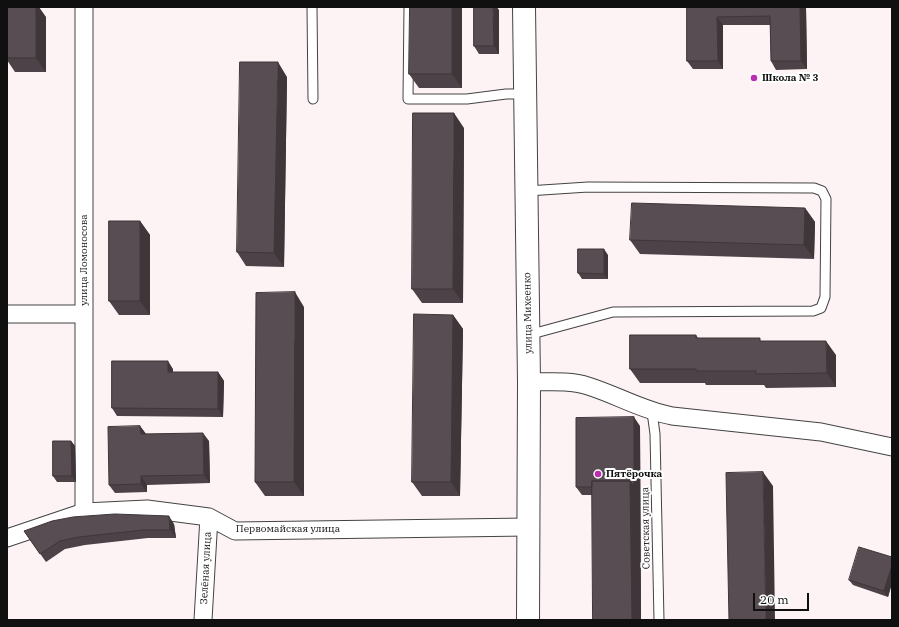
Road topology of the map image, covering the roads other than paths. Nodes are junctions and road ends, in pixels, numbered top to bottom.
1 (84, 7) edge
2 (312, 7) edge
3 (408, 7) edge
4 (524, 7) edge
5 (525, 94) junction
6 (312, 99) dead end
7 (527, 191) junction
8 (7, 314) edge
9 (84, 314) junction
10 (528, 335) junction
11 (529, 382) junction
12 (652, 412) junction
13 (892, 447) edge
14 (84, 512) junction
15 (209, 517) junction
16 (528, 527) junction
17 (7, 538) edge
18 (203, 620) edge
19 (528, 620) edge
20 (659, 620) edge

1 - 9 street, улица Ломоносова
2 - 6 lane
3 - 5 lane
4 - 5 street, улица Михеенко
5 - 7 street, улица Михеенко
7 - 10 street, улица Михеенко
7 - 10 lane
8 - 9 street
9 - 14 street, улица Ломоносова
10 - 11 street, улица Михеенко
11 - 12 street
11 - 16 street, улица Михеенко
12 - 13 street
12 - 20 lane, Советская улица
14 - 15 street, Первомайская улица
14 - 17 street, Первомайская улица
15 - 16 street, Первомайская улица
15 - 18 street, Зелёная улица
16 - 19 street, улица Михеенко

